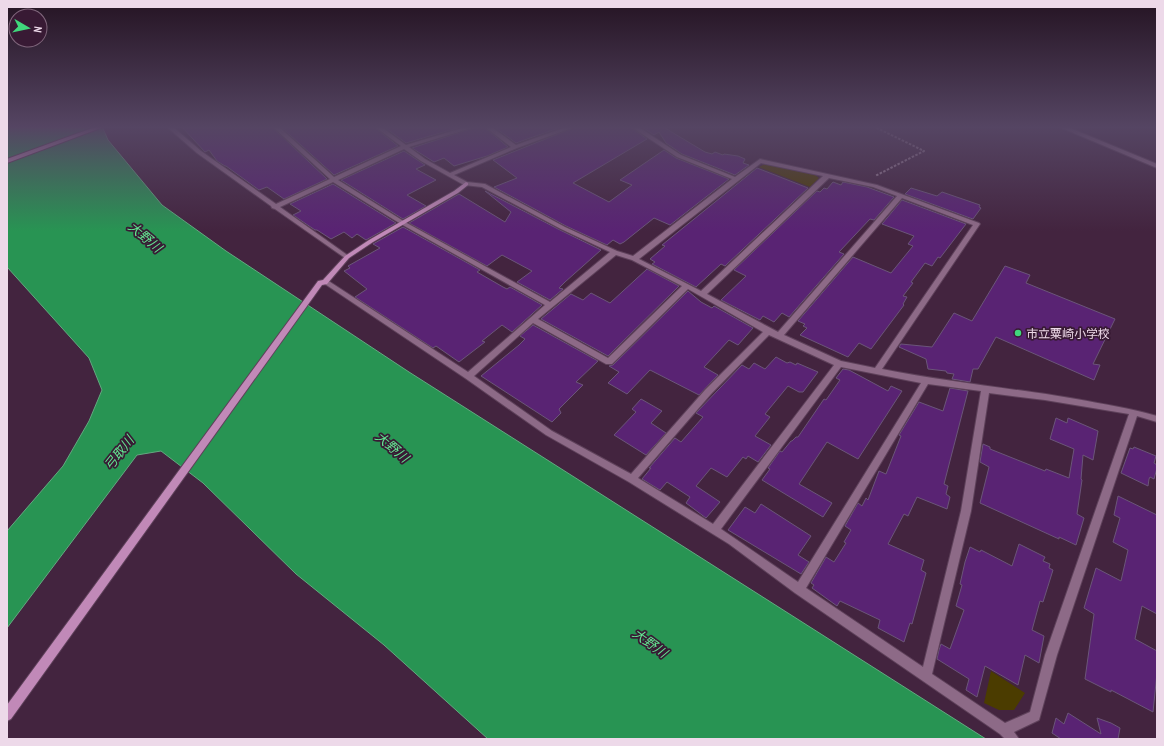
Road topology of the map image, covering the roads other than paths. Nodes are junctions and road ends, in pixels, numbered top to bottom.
1 (211, 161) edge
2 (313, 161) edge
3 (375, 161) edge
4 (424, 161) edge
5 (482, 161) edge
6 (691, 161) edge
7 (1144, 161) edge
8 (1157, 166) edge
9 (450, 175) junction
10 (828, 175) junction
11 (736, 179) junction
12 (334, 180) junction
13 (466, 184) junction
14 (901, 196) junction
15 (274, 207) junction
16 (403, 223) junction
17 (615, 252) junction
18 (347, 257) junction
19 (634, 259) junction
20 (323, 282) junction
21 (687, 286) junction
22 (702, 294) junction
23 (550, 305) junction
24 (534, 320) junction
25 (768, 331) junction
26 (779, 336) junction
27 (839, 364) junction
28 (877, 371) junction
29 (468, 376) junction
30 (926, 381) junction
31 (985, 390) junction
32 (1134, 412) junction
33 (1157, 419) edge
34 (632, 479) junction
35 (714, 530) junction
36 (799, 589) junction
37 (926, 677) junction
38 (7, 715) edge
39 (1004, 730) junction
40 (1014, 739) edge

1 - 15 street
2 - 12 street
3 - 12 street
4 - 9 street
5 - 9 street
6 - 11 street
7 - 8 street
9 - 13 street
10 - 11 street
10 - 14 street
10 - 22 street
11 - 19 street
12 - 15 street
12 - 16 street
13 - 16 street
13 - 17 street
14 - 26 street
14 - 28 street
15 - 18 street
16 - 18 street
16 - 23 street
17 - 19 street
17 - 23 street
18 - 20 street
19 - 21 street
20 - 29 street
20 - 38 street
21 - 22 street
21 - 24 street
22 - 25 street
23 - 24 street
24 - 29 street
25 - 26 street
25 - 34 street
26 - 27 street
27 - 28 street
27 - 35 street
28 - 30 street
29 - 34 street
30 - 31 street
30 - 36 street
31 - 32 street
31 - 37 street
32 - 33 street
32 - 39 street
34 - 35 street
35 - 36 street
36 - 37 street
37 - 39 street
39 - 40 street

